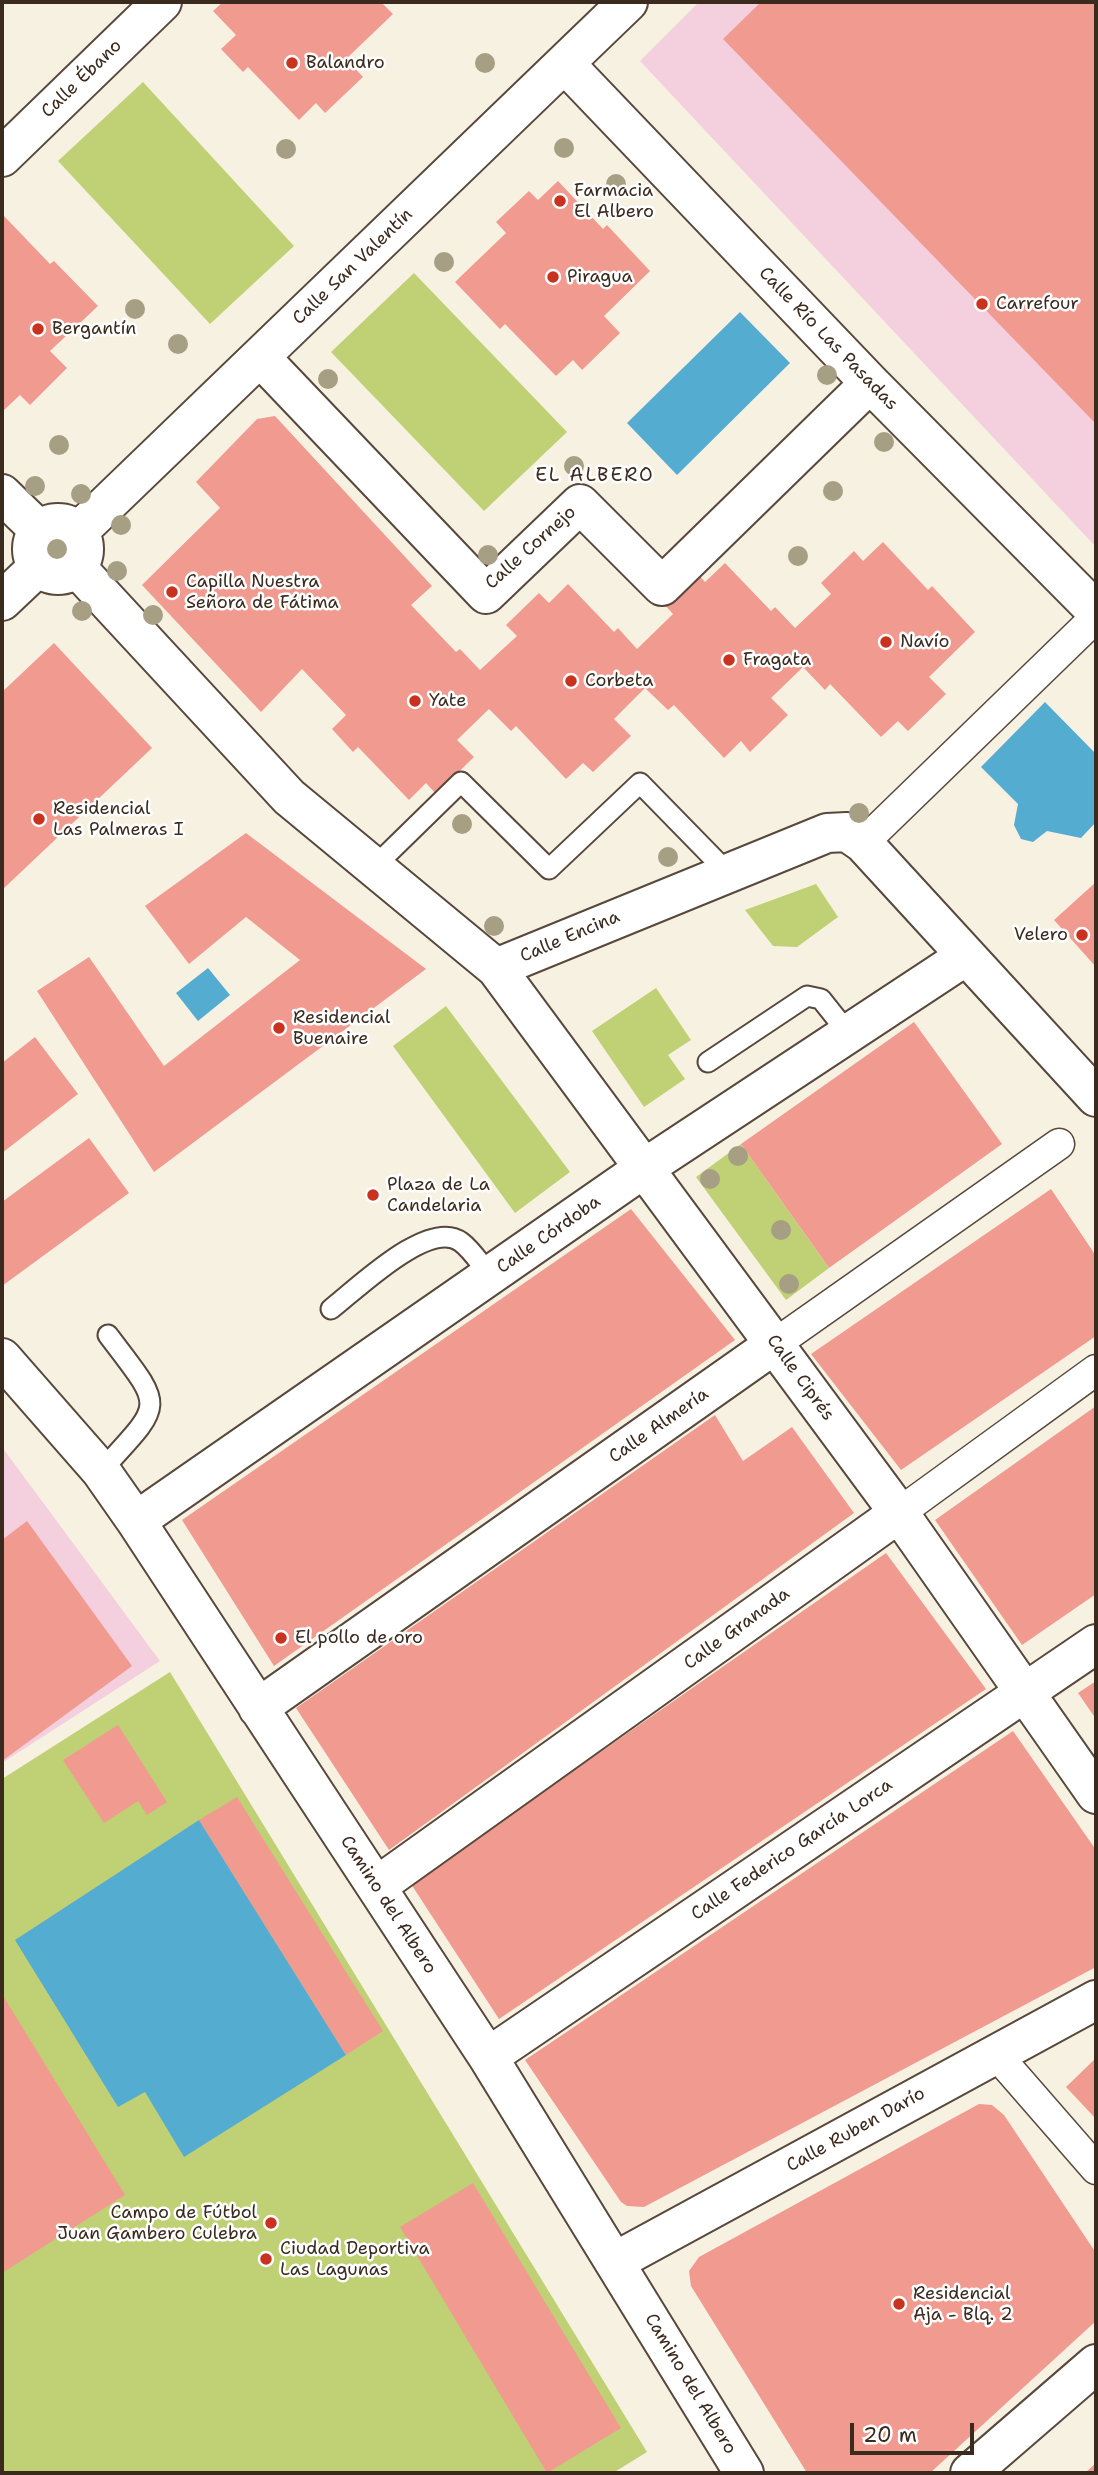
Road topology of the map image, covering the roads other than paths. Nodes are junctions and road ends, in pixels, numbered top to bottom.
1 (162, 2) edge
2 (628, 2) edge
3 (565, 64) junction
4 (2, 157) edge
5 (260, 357) junction
6 (870, 383) junction
7 (2, 494) edge
8 (39, 549) junction
9 (78, 550) junction
10 (2, 601) edge
11 (1096, 611) edge
12 (1096, 617) edge
13 (863, 843) junction
14 (374, 867) junction
15 (727, 872) junction
16 (966, 956) junction
17 (496, 968) junction
18 (848, 1033) junction
19 (708, 1062) dead end
20 (1096, 1097) edge
21 (1059, 1144) dead end
22 (643, 1169) junction
23 (490, 1275) junction
24 (331, 1309) dead end
25 (108, 1335) dead end
26 (775, 1344) junction
27 (2, 1358) edge
28 (1096, 1370) edge
29 (101, 1471) junction
30 (899, 1513) junction
31 (136, 1521) junction
32 (1096, 1644) edge
33 (1024, 1692) junction
34 (258, 1708) junction
35 (1096, 1794) edge
36 (377, 1886) junction
37 (1096, 2000) edge
38 (995, 2053) junction
39 (488, 2057) junction
40 (1096, 2169) edge
41 (616, 2261) junction
42 (1096, 2364) edge
43 (744, 2473) edge
44 (970, 2473) edge

1 - 4 street, Calle Ébano
2 - 3 street, Calle San Valentín
3 - 5 street, Calle San Valentín
3 - 6 street, Calle Río Las Pasadas
5 - 6 street, Calle Cornejo
5 - 9 street, Calle San Valentín
6 - 11 street, Calle Río Las Pasadas
7 - 8 street
8 - 9 street
8 - 10 street
9 - 14 street
12 - 13 street
13 - 15 street, Calle Encina
13 - 16 street, Calle Encina
14 - 15 lane
14 - 17 street
15 - 17 street, Calle Encina
16 - 18 street, Calle Córdoba
16 - 20 street, Calle Encina
17 - 22 street, Calle Ciprés
18 - 19 lane
18 - 22 street, Calle Córdoba
21 - 26 street, Calle Almería
22 - 23 street, Calle Córdoba
22 - 26 street, Calle Ciprés
23 - 24 lane
23 - 31 street, Calle Córdoba
25 - 29 lane
26 - 30 street, Calle Ciprés
26 - 34 street, Calle Almería
27 - 29 street, Camino del Albero
28 - 30 street, Calle Granada
29 - 31 street, Camino del Albero
30 - 33 street, Calle Ciprés
30 - 36 street, Calle Granada
31 - 34 street, Camino del Albero
32 - 33 street, Calle Federico García Lorca
33 - 35 street, Calle Ciprés
33 - 39 street, Calle Federico García Lorca
34 - 36 street, Camino del Albero
36 - 39 street, Camino del Albero
37 - 38 street, Calle Ruben Darío
38 - 40 street
38 - 41 street, Calle Ruben Darío
39 - 41 street, Camino del Albero
41 - 43 street, Camino del Albero
42 - 44 street

